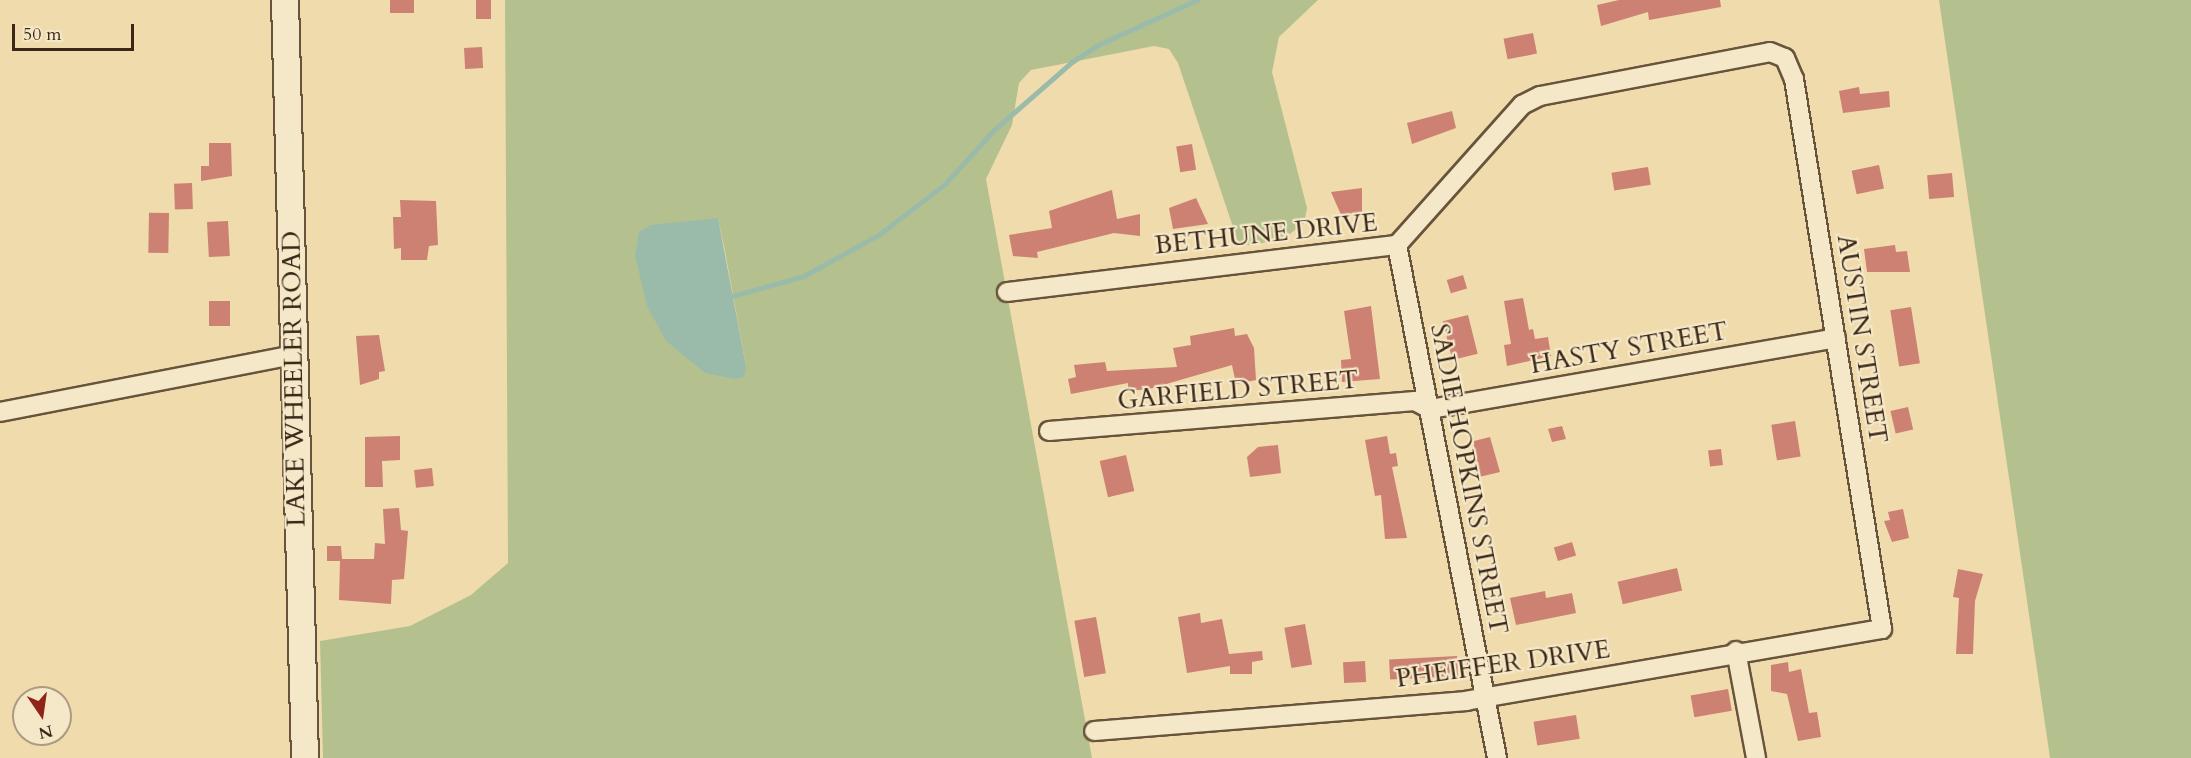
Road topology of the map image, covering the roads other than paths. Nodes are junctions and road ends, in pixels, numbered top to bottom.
1 (285, 0) edge
2 (1785, 58) joint
3 (1397, 245) junction
4 (1007, 292) dead end
5 (1836, 338) junction
6 (294, 355) junction
7 (1430, 409) junction
8 (0, 412) edge
9 (1049, 431) dead end
10 (1882, 629) joint
11 (1736, 651) junction
12 (1485, 698) junction
13 (1094, 731) dead end
14 (305, 758) edge
15 (1497, 758) edge
16 (1756, 758) edge

1 - 6 street, LAKE WHEELER ROAD
2 - 3 street, BETHUNE DRIVE
2 - 5 street, AUSTIN STREET
3 - 4 street, BETHUNE DRIVE
3 - 7 street, SADIE HOPKINS STREET
5 - 7 street, HASTY STREET
5 - 10 street, AUSTIN STREET
6 - 8 street
6 - 14 street, LAKE WHEELER ROAD
7 - 9 street, GARFIELD STREET
7 - 12 street, SADIE HOPKINS STREET
10 - 11 street, PHEIFFER DRIVE
11 - 12 street, PHEIFFER DRIVE
11 - 16 street
12 - 13 street, PHEIFFER DRIVE
12 - 15 street, SADIE HOPKINS STREET

